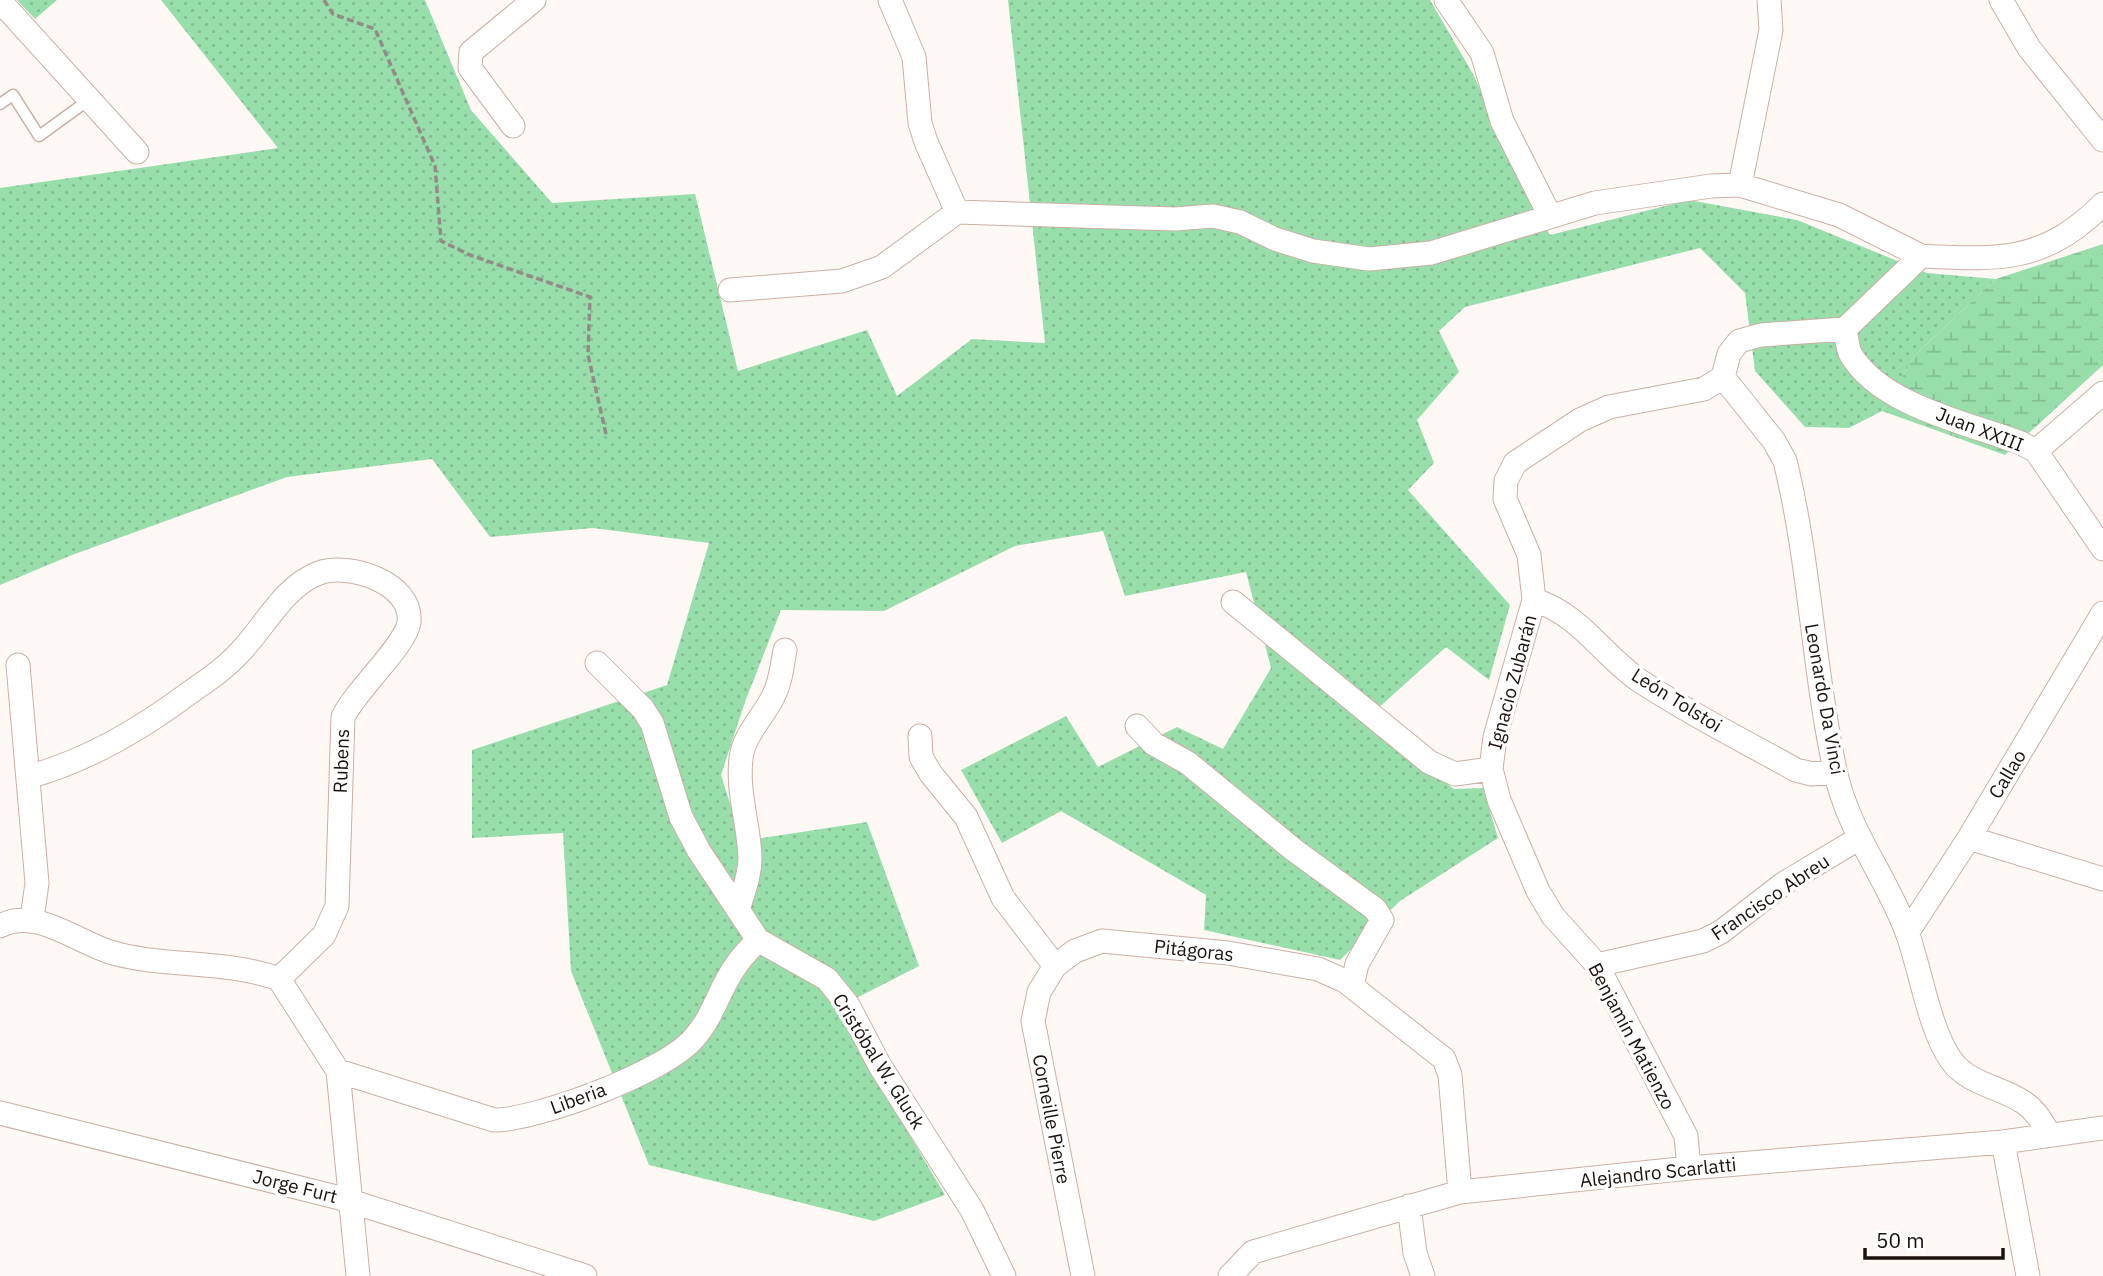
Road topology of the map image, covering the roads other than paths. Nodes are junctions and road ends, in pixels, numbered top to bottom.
1 (534, 0) edge
2 (890, 0) edge
3 (1446, 0) edge
4 (1769, 0) edge
5 (2001, 0) edge
6 (3, 8) edge
7 (90, 99) junction
8 (0, 104) edge
9 (513, 126) dead end
10 (2103, 140) edge
11 (137, 152) dead end
12 (1740, 185) junction
13 (2103, 204) edge
14 (957, 212) junction
15 (1550, 216) junction
16 (1921, 256) junction
17 (730, 290) dead end
18 (1845, 329) junction
19 (1723, 377) junction
20 (2103, 393) edge
21 (2036, 451) junction
22 (2103, 549) edge
23 (1534, 600) junction
24 (1234, 602) dead end
25 (2103, 613) edge
26 (785, 650) dead end
27 (597, 663) dead end
28 (18, 665) dead end
29 (1137, 726) dead end
30 (920, 736) dead end
31 (1491, 769) junction
32 (1835, 772) junction
33 (28, 777) junction
34 (1499, 800) joint
35 (1969, 838) junction
36 (1858, 839) junction
37 (2103, 879) edge
38 (738, 910) junction
39 (32, 919) junction
40 (0, 926) edge
41 (1907, 933) junction
42 (758, 940) junction
43 (1597, 965) junction
44 (1055, 966) junction
45 (279, 979) junction
46 (1352, 986) junction
47 (338, 1071) junction
48 (0, 1113) edge
49 (2103, 1128) edge
50 (2049, 1134) junction
51 (2003, 1142) junction
52 (1689, 1168) junction
53 (1460, 1192) junction
54 (351, 1201) junction
55 (1409, 1206) junction
56 (358, 1276) edge
57 (585, 1276) edge
58 (1004, 1276) edge
59 (1083, 1276) edge
60 (1230, 1276) edge
61 (1423, 1276) edge
62 (2028, 1276) edge

1 - 9 street
2 - 14 street
3 - 15 street
4 - 12 street
5 - 10 street
6 - 7 street
7 - 8 lane
7 - 11 street
12 - 15 street
12 - 16 street
13 - 16 street
14 - 15 street
14 - 17 street
16 - 18 street
18 - 19 street
18 - 21 street, Juan XXIII
19 - 23 street, Ignacio Zubarán
19 - 32 street, Leonardo Da Vinci
20 - 21 street
21 - 22 street, Juan XXIII
23 - 31 street, Ignacio Zubarán
23 - 32 street, León Tolstoi
24 - 31 street
25 - 35 street, Callao
26 - 38 street
27 - 38 street, Cristóbal W. Gluck
28 - 33 street
29 - 46 street
30 - 44 street
31 - 34 street, Ignacio Zubarán
32 - 36 street, Leonardo Da Vinci
33 - 39 street
33 - 45 street, Rubens
34 - 43 street, Benjamín Matienzo
35 - 37 street
35 - 41 street, Callao
36 - 41 street, Leonardo Da Vinci
36 - 43 street, Francisco Abreu
38 - 42 street, Cristóbal W. Gluck
39 - 40 street
39 - 45 street
41 - 50 street, Leonardo Da Vinci
42 - 47 street, Liberia
42 - 58 street, Cristóbal W. Gluck
43 - 52 street, Benjamín Matienzo
44 - 46 street, Pitágoras
44 - 59 street, Corneille Pierre
45 - 47 street
46 - 53 street, Pitágoras
47 - 54 street
48 - 54 street, Jorge Furt
49 - 50 street, Alejandro Scarlatti
50 - 51 street, Alejandro Scarlatti
51 - 52 street, Alejandro Scarlatti
51 - 62 street
52 - 53 street, Alejandro Scarlatti
53 - 55 street, Alejandro Scarlatti
54 - 56 street
54 - 57 street, Jorge Furt
55 - 60 street, Alejandro Scarlatti
55 - 61 street

